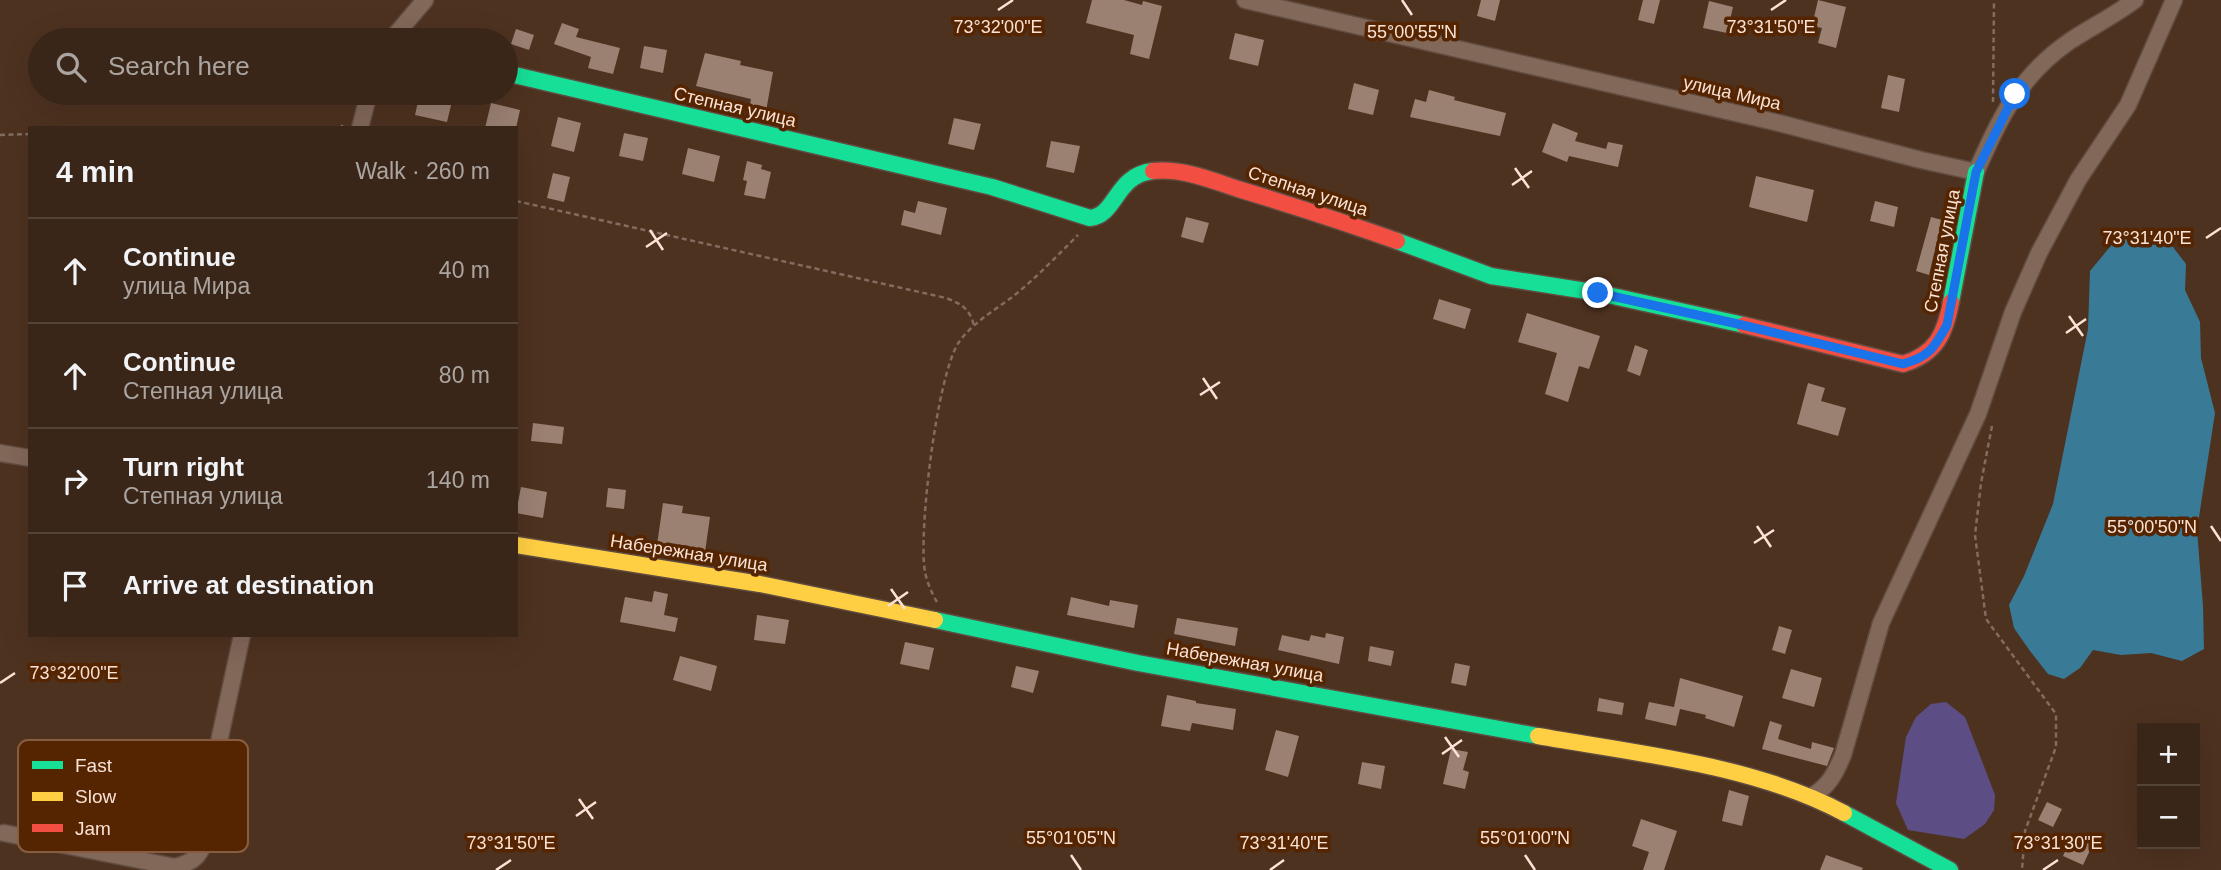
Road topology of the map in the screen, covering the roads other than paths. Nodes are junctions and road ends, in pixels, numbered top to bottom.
1 (425, 0) edge
2 (1245, 0) edge
3 (2135, 0) edge
4 (2174, 0) edge
5 (401, 28) edge
6 (518, 77) edge
7 (366, 105) edge
8 (361, 126) edge
9 (1976, 172) junction
10 (0, 453) edge
11 (28, 458) edge
12 (518, 545) edge
13 (242, 637) edge
14 (220, 740) edge
15 (1812, 796) junction
16 (4, 833) dead end
17 (18, 836) edge
18 (100, 852) edge
19 (202, 852) edge
20 (1950, 870) edge

1 - 5 street
2 - 9 street, улица Мира
3 - 9 street
4 - 15 street
6 - 9 street, Степная улица
7 - 8 street
10 - 11 street
12 - 15 street, Набережная улица
13 - 14 street
15 - 20 street, Набережная улица
16 - 17 street
18 - 19 street

